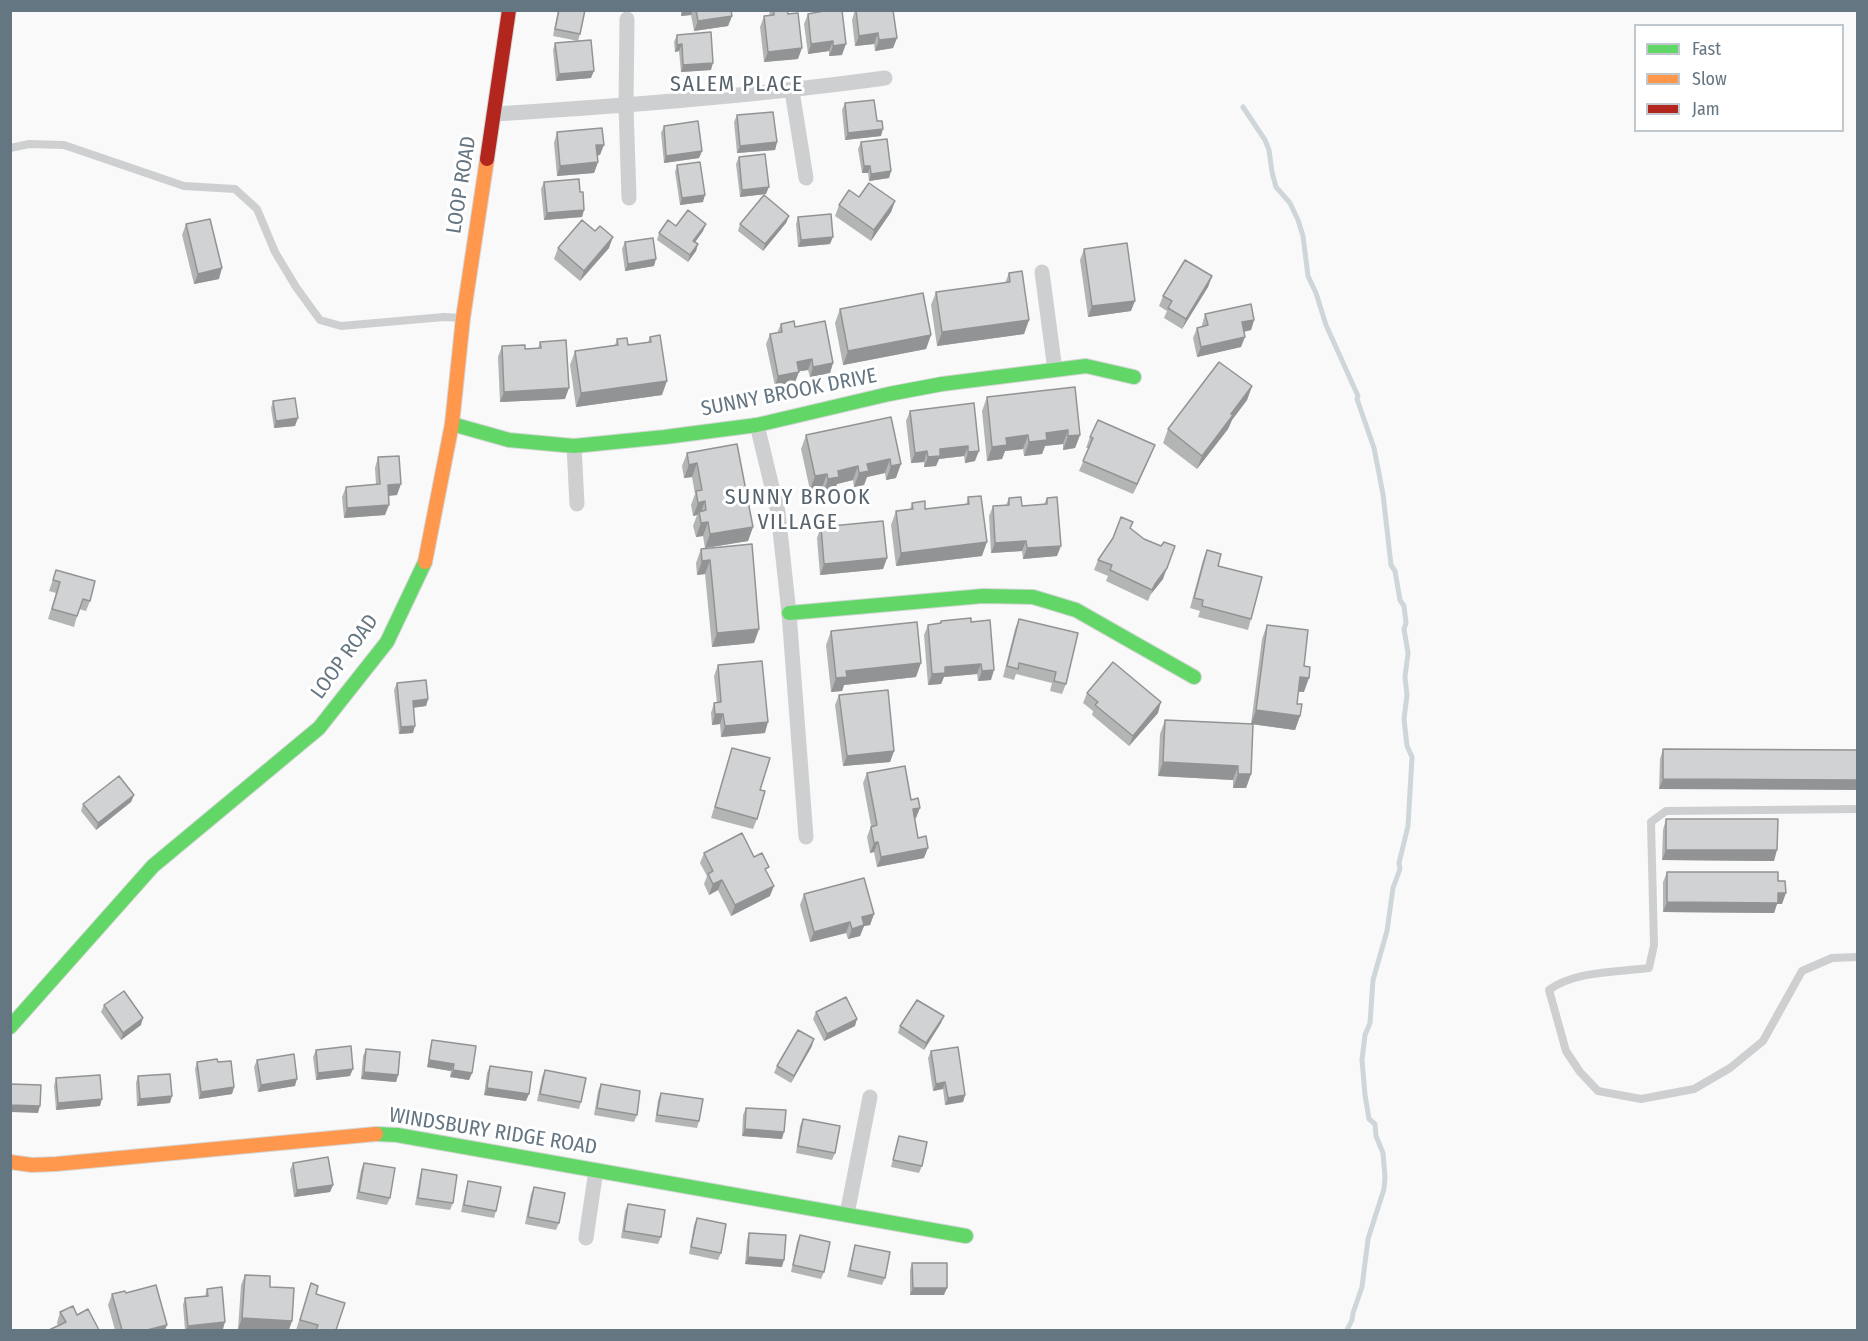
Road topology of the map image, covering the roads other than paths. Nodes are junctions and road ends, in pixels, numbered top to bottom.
1 (509, 10) edge
2 (627, 19) dead end
3 (885, 78) dead end
4 (792, 91) junction
5 (626, 106) junction
6 (494, 114) junction
7 (10, 148) edge
8 (806, 178) dead end
9 (629, 198) dead end
10 (1042, 272) dead end
11 (463, 318) junction
12 (1055, 370) junction
13 (1134, 377) dead end
14 (452, 424) junction
15 (756, 425) junction
16 (574, 446) junction
17 (577, 504) dead end
18 (789, 613) junction
19 (1194, 677) dead end
20 (1857, 808) edge
21 (806, 837) dead end
22 (1857, 957) edge
23 (10, 1027) edge
24 (870, 1097) dead end
25 (10, 1162) edge
26 (596, 1170) junction
27 (847, 1215) junction
28 (966, 1236) dead end
29 (586, 1238) dead end

1 - 6 street, LOOP ROAD
2 - 5 street
3 - 4 street
4 - 5 street
4 - 8 street
5 - 6 street
5 - 9 street
6 - 11 street, LOOP ROAD
7 - 11 lane
10 - 12 street
11 - 14 street, LOOP ROAD
12 - 13 street, SUNNY BROOK DRIVE
12 - 15 street, SUNNY BROOK DRIVE
14 - 16 street, SUNNY BROOK DRIVE
14 - 23 street, LOOP ROAD
15 - 16 street, SUNNY BROOK DRIVE
15 - 18 street
16 - 17 street
18 - 19 street
18 - 21 street
20 - 22 lane
24 - 27 street
25 - 26 street, WINDSBURY RIDGE ROAD
26 - 27 street, WINDSBURY RIDGE ROAD
26 - 29 street
27 - 28 street, WINDSBURY RIDGE ROAD

